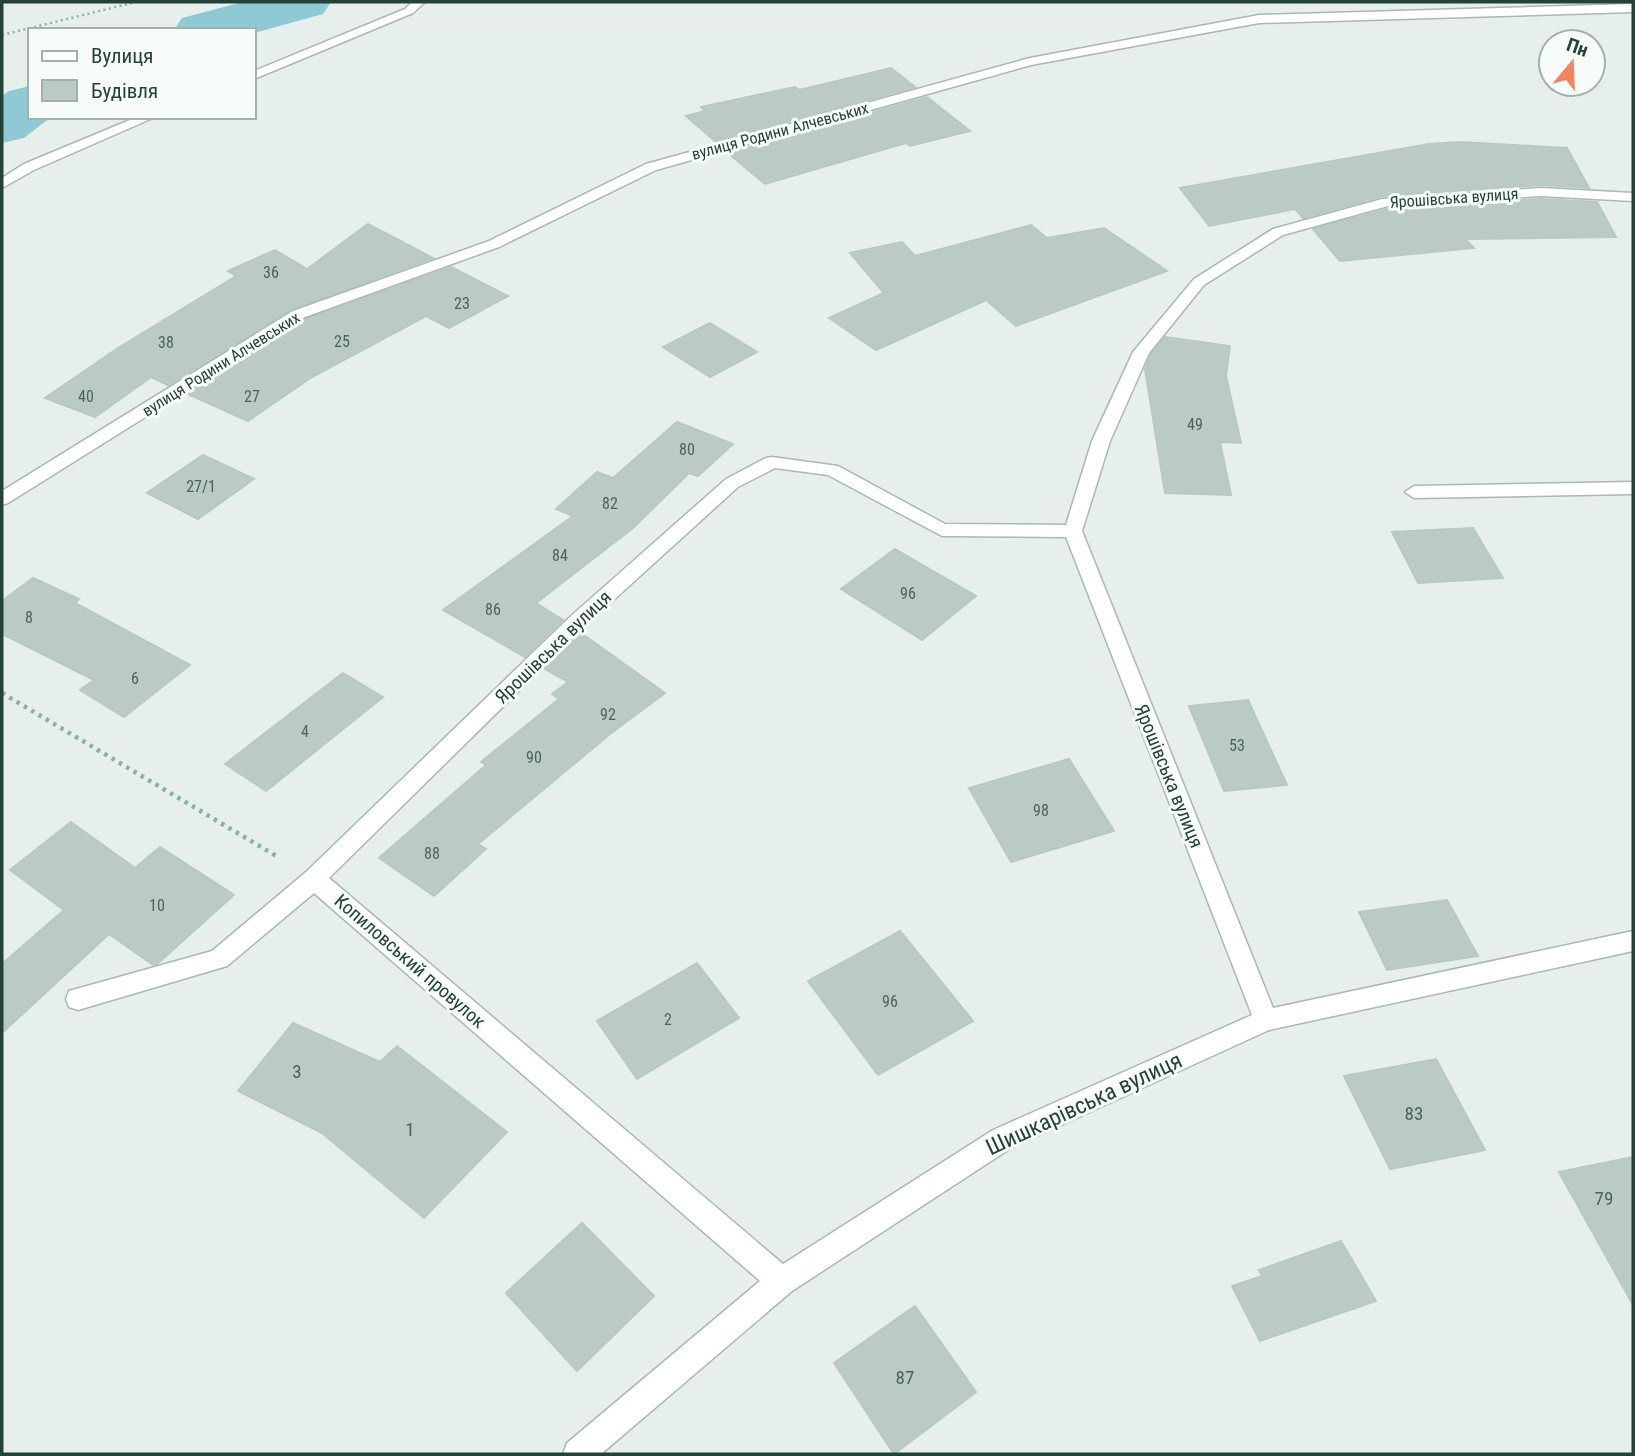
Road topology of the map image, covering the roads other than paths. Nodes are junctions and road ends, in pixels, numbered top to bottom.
1 (419, 2) edge
2 (1463, 2) edge
3 (1633, 8) edge
4 (1475, 12) junction
5 (256, 74) edge
6 (144, 119) edge
7 (2, 184) edge
8 (1633, 197) edge
9 (1633, 488) edge
10 (1414, 492) dead end
11 (2, 499) edge
12 (1073, 531) junction
13 (314, 879) junction
14 (1633, 941) edge
15 (78, 999) dead end
16 (1266, 1020) junction
17 (782, 1281) junction
18 (578, 1454) edge

1 - 5 street
2 - 4 street
3 - 4 street, вулиця Родини Алчевських
4 - 11 street, вулиця Родини Алчевських
6 - 7 street
8 - 12 street, Ярошівська вулиця
9 - 10 street
12 - 13 street, Ярошівська вулиця
12 - 16 street, Ярошівська вулиця
13 - 15 street, Ярошівська вулиця
13 - 17 street, Копиловський провулок
14 - 16 street, Шишкарівська вулиця
16 - 17 street, Шишкарівська вулиця
17 - 18 street, Шишкарівська вулиця

